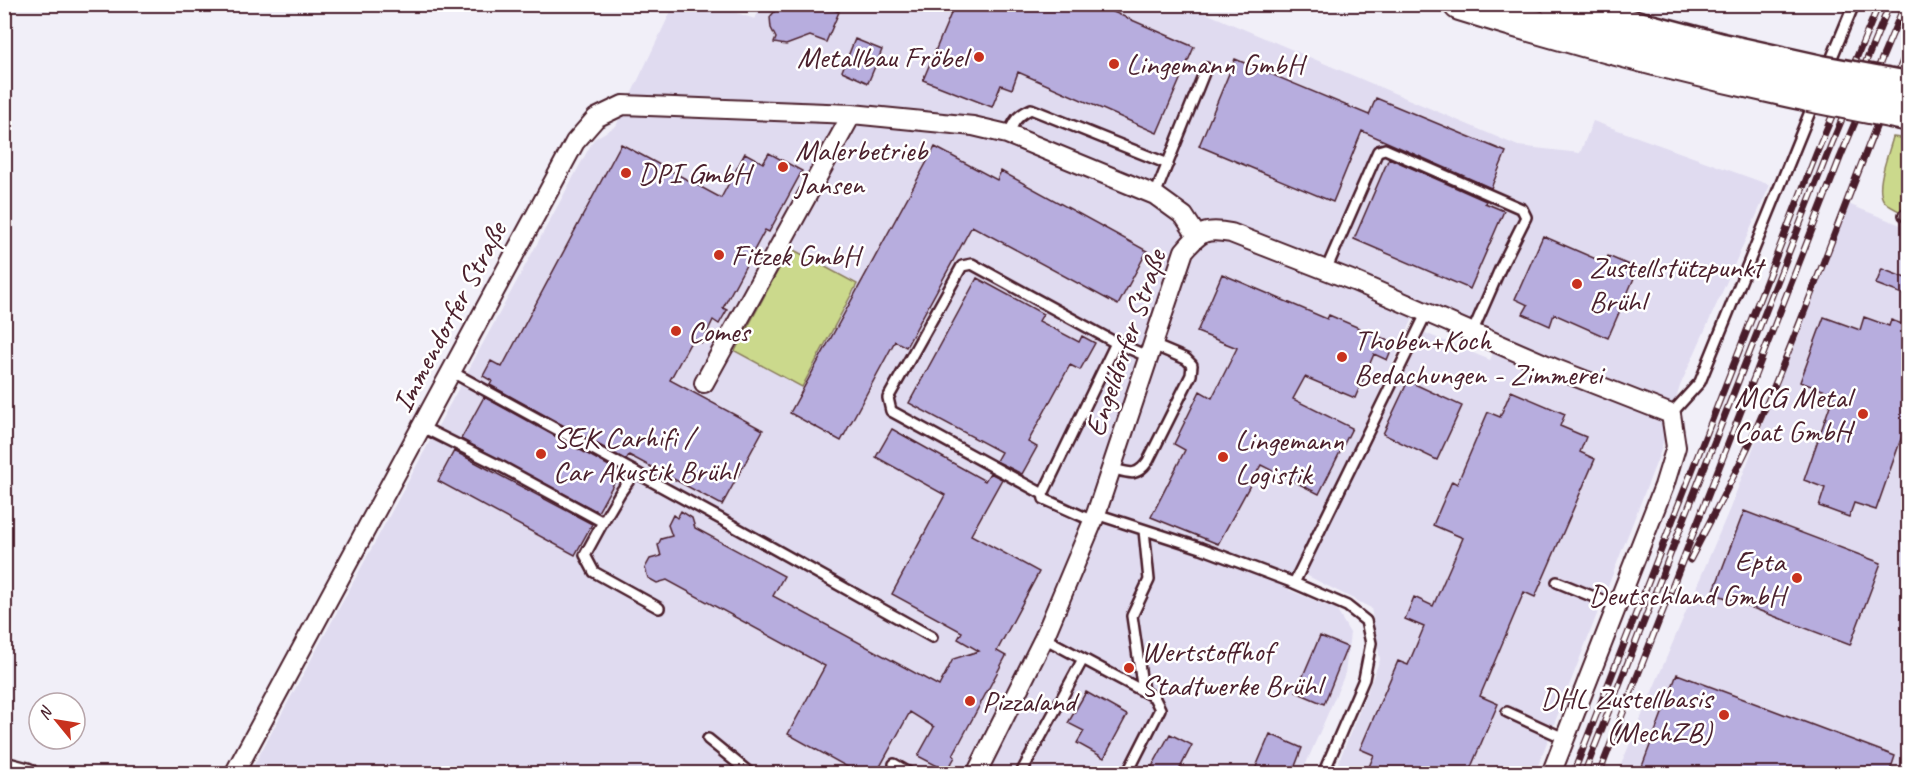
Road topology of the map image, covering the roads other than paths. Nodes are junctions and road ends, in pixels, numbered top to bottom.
1 (1460, 4) edge
2 (1555, 4) edge
3 (1854, 4) edge
4 (1206, 68) dead end
5 (1818, 84) junction
6 (1907, 105) edge
7 (852, 114) junction
8 (1010, 135) junction
9 (1168, 164) junction
10 (1155, 195) junction
11 (1197, 236) junction
12 (1326, 270) junction
13 (1426, 314) junction
14 (1472, 333) junction
15 (1118, 344) junction
16 (1151, 351) junction
17 (452, 372) junction
18 (704, 383) dead end
19 (1671, 414) junction
20 (422, 427) junction
21 (1111, 468) junction
22 (635, 472) junction
23 (1043, 494) junction
24 (1094, 518) junction
25 (603, 522) junction
26 (1144, 530) junction
27 (1557, 582) dead end
28 (1294, 583) junction
29 (1616, 606) junction
30 (659, 608) dead end
31 (932, 637) dead end
32 (1044, 638) junction
33 (1083, 659) junction
34 (1143, 691) junction
35 (1507, 712) dead end
36 (1564, 738) junction
37 (708, 740) dead end
38 (894, 764) dead end
39 (4, 768) edge
40 (1021, 773) edge
41 (27, 774) edge
42 (234, 774) edge
43 (752, 774) edge
44 (910, 774) edge
45 (976, 774) edge
46 (1127, 774) edge
47 (1323, 774) edge
48 (1551, 774) edge

1 - 5 highway
2 - 5 highway
3 - 5 lane
4 - 9 lane
5 - 6 highway, bridge
5 - 19 lane
7 - 8 street, Immendorfer Straße
7 - 17 street, Immendorfer Straße
7 - 18 street
8 - 9 lane
8 - 10 street, Immendorfer Straße
9 - 10 lane
10 - 11 street, Immendorfer Straße
11 - 12 street, Engeldorfer Straße
11 - 16 street, Engeldorfer Straße
12 - 13 street, Engeldorfer Straße
12 - 14 lane
13 - 14 street, Engeldorfer Straße
13 - 28 lane
14 - 19 street, Engeldorfer Straße
15 - 16 lane
15 - 23 lane
15 - 23 lane
16 - 21 street, Engeldorfer Straße
16 - 21 lane
17 - 20 street, Immendorfer Straße
17 - 22 lane
19 - 29 street
20 - 25 lane
20 - 42 street, Immendorfer Straße
21 - 24 street, Engeldorfer Straße
22 - 25 lane
22 - 31 lane
23 - 24 lane
24 - 26 lane
24 - 32 street, Engeldorfer Straße
25 - 30 lane
26 - 28 lane
26 - 34 lane
27 - 29 lane
28 - 47 lane
29 - 36 street
32 - 33 lane
32 - 45 street, Engeldorfer Straße
33 - 34 lane
33 - 40 lane
34 - 46 lane
35 - 36 lane
36 - 48 street
37 - 43 lane
38 - 44 lane
39 - 41 street

